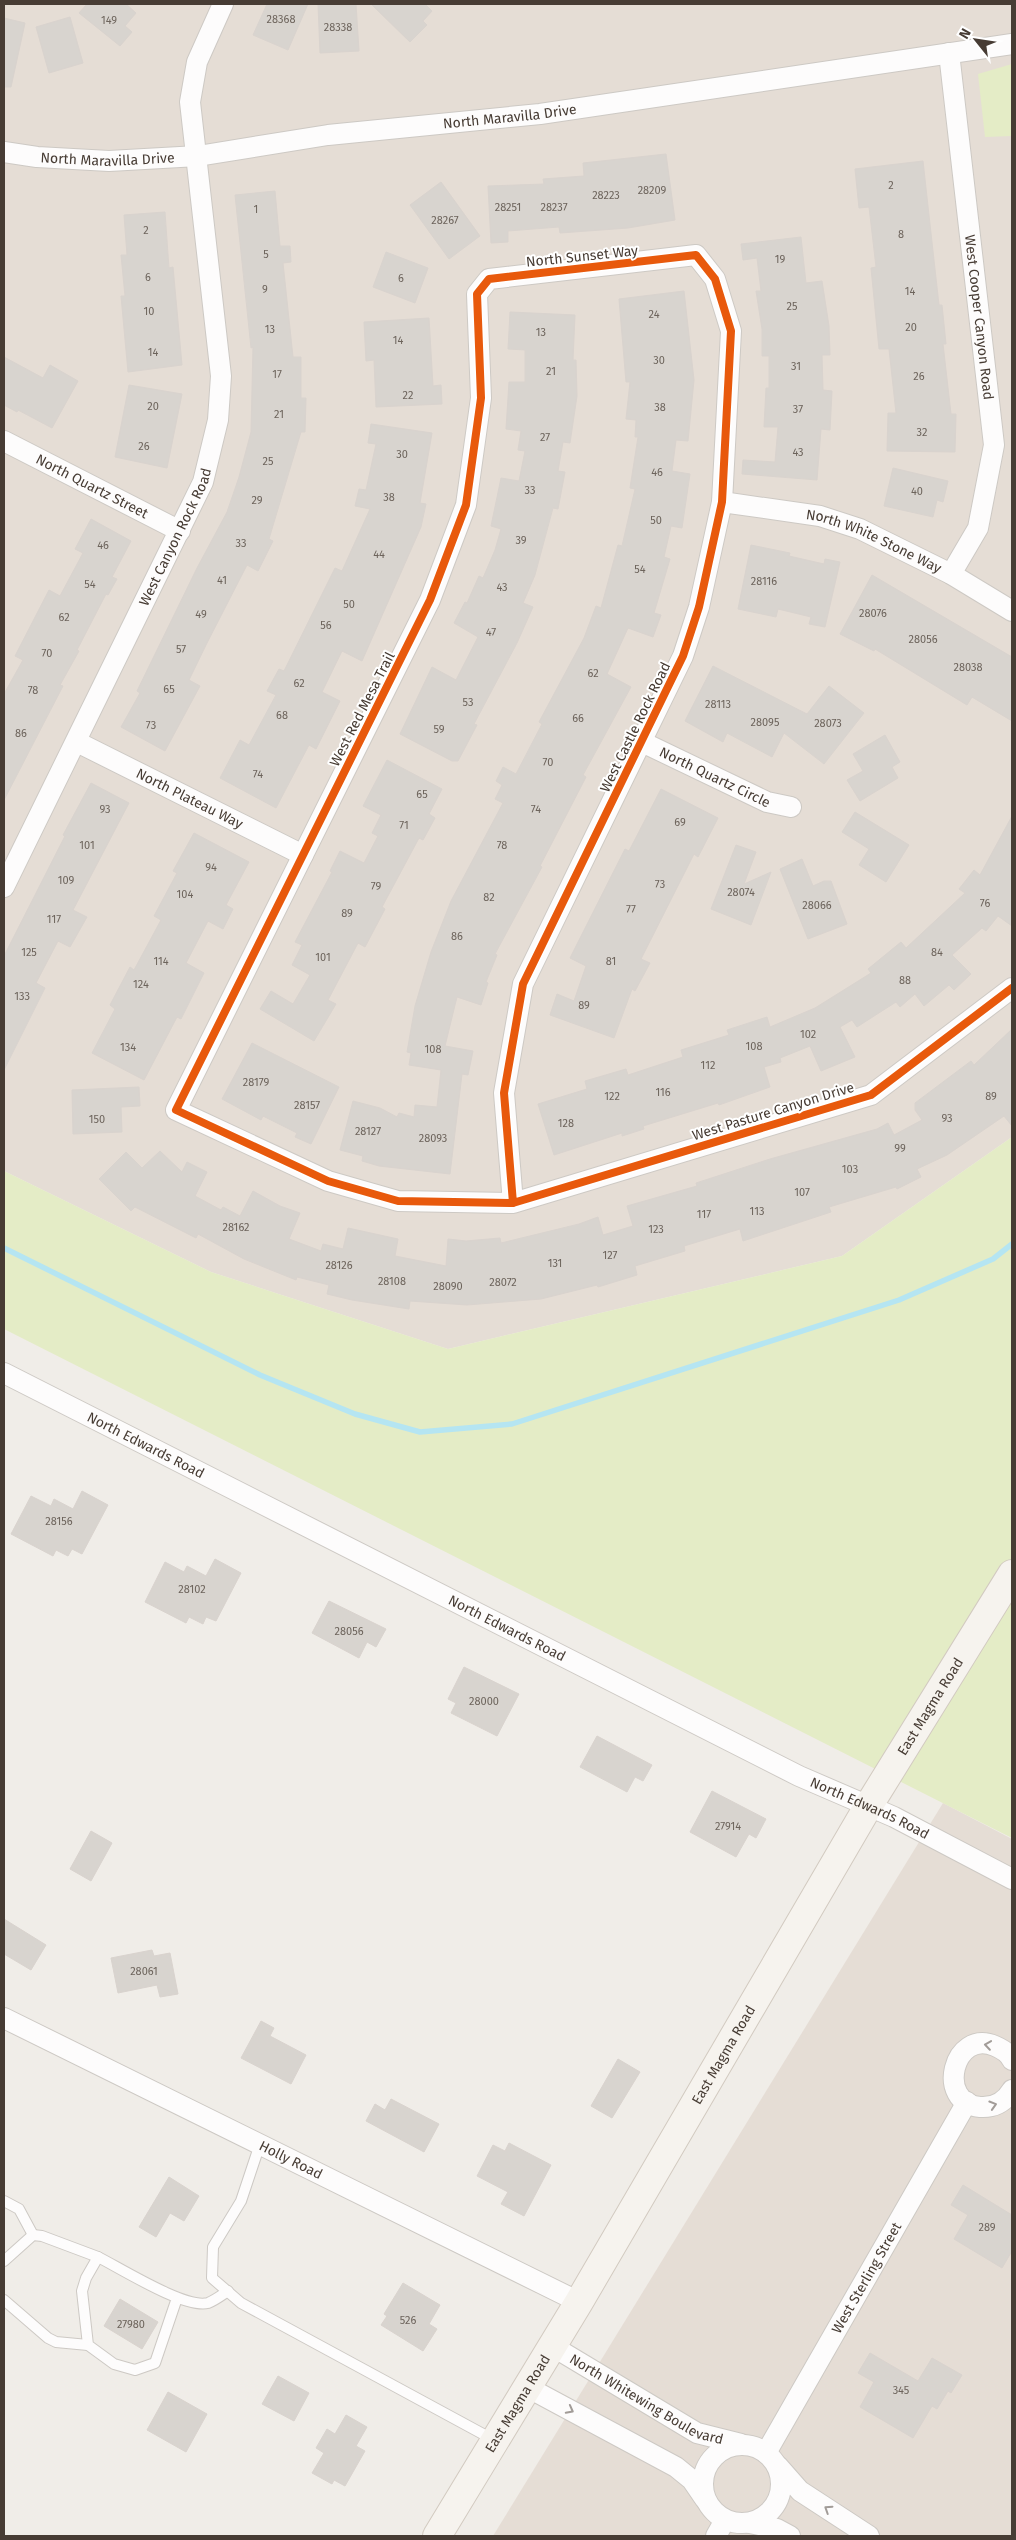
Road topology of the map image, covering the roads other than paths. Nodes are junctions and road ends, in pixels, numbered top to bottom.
1 (223, 4) edge
2 (1012, 44) edge
3 (949, 53) junction
4 (4, 152) edge
5 (198, 156) junction
6 (696, 256) joint
7 (477, 294) joint
8 (4, 442) edge
9 (722, 502) junction
10 (180, 531) junction
11 (951, 574) junction
12 (1012, 611) edge
13 (77, 742) junction
14 (642, 742) junction
15 (791, 807) dead end
16 (303, 855) junction
17 (4, 887) edge
18 (1012, 988) edge
19 (176, 1110) joint
20 (513, 1203) junction
21 (4, 1373) edge
22 (1012, 1574) edge
23 (869, 1805) junction
24 (1012, 1879) edge
25 (4, 2018) edge
26 (1012, 2060) edge
27 (1012, 2090) edge
28 (966, 2102) junction
29 (260, 2144) junction
30 (4, 2201) edge
31 (33, 2235) junction
32 (98, 2257) junction
33 (4, 2261) edge
34 (228, 2291) junction
35 (177, 2298) junction
36 (4, 2300) edge
37 (579, 2302) junction
38 (88, 2344) junction
39 (552, 2346) junction
40 (527, 2387) junction
41 (495, 2440) junction
42 (743, 2445) junction
43 (770, 2457) junction
44 (707, 2502) junction
45 (750, 2522) junction
46 (721, 2528) edge
47 (437, 2536) edge
48 (790, 2536) edge
49 (869, 2536) edge

1 - 5 street, West Canyon Rock Road
2 - 3 street, North Maravilla Drive
3 - 5 street, North Maravilla Drive
3 - 11 street, West Cooper Canyon Road
4 - 5 street, North Maravilla Drive
5 - 10 street, West Canyon Rock Road
6 - 7 street, North Sunset Way
6 - 9 street, West Castle Rock Road
7 - 16 street, West Red Mesa Trail
8 - 10 street, North Quartz Street
9 - 11 street, North White Stone Way
9 - 14 street, West Castle Rock Road
10 - 13 street, West Canyon Rock Road
11 - 12 street, North White Stone Way
13 - 16 street, North Plateau Way
13 - 17 street, West Canyon Rock Road
14 - 15 street, North Quartz Circle
14 - 20 street, West Castle Rock Road
16 - 19 street, West Red Mesa Trail
18 - 20 street, West Pasture Canyon Drive
19 - 20 street, West Pasture Canyon Drive
21 - 23 street, North Edwards Road
22 - 23 street, East Magma Road
23 - 24 street, North Edwards Road
23 - 37 street, East Magma Road
25 - 29 street, Holly Road
26 -> 28 street
28 -> 27 street
28 - 43 street, West Sterling Street
29 - 34 lane
29 - 37 street, Holly Road
30 - 31 lane
31 - 32 lane
31 - 33 lane
32 - 35 lane
32 - 38 lane
34 - 35 lane
34 - 41 lane
35 - 38 lane
36 - 38 lane
37 - 39 street, East Magma Road
39 - 40 street, East Magma Road
39 - 42 street, North Whitewing Boulevard
40 - 41 street, East Magma Road
40 -> 44 street
41 - 47 street, East Magma Road
42 - 43 street
42 - 44 street
43 - 45 street
49 -> 43 street
44 - 46 street
45 - 46 street
45 - 48 street

